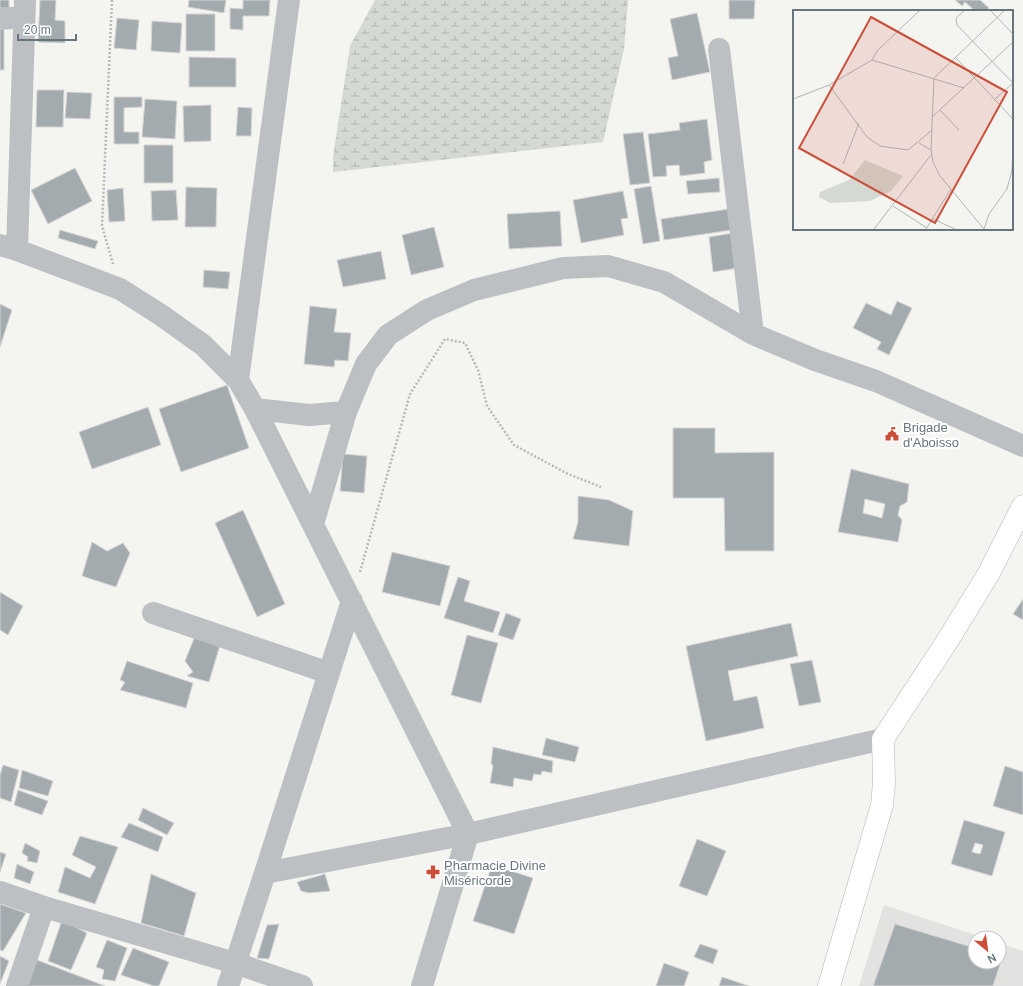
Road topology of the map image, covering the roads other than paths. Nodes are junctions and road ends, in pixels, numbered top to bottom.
1 (288, 0) edge
2 (24, 9) edge
3 (0, 19) edge
4 (719, 49) dead end
5 (8, 247) edge
6 (753, 334) junction
7 (238, 380) junction
8 (255, 409) junction
9 (346, 412) junction
10 (1023, 446) edge
11 (1023, 506) edge
12 (313, 524) junction
13 (352, 601) junction
14 (152, 613) dead end
15 (329, 673) junction
16 (883, 739) junction
17 (468, 834) junction
18 (265, 873) junction
19 (0, 892) edge
20 (44, 907) junction
21 (235, 963) junction
22 (17, 986) edge
23 (228, 986) edge
24 (302, 986) edge
25 (422, 986) edge
26 (829, 986) edge

1 - 7 street
2 - 3 street
2 - 5 street
4 - 6 street
5 - 7 street
6 - 9 street
6 - 10 street
7 - 8 street
8 - 9 street
8 - 12 street
9 - 12 street
11 - 16 main road
12 - 13 street
13 - 15 street
13 - 17 street
14 - 15 street
15 - 18 street
16 - 17 street
16 - 26 main road
17 - 18 street
17 - 25 street
18 - 21 street
19 - 20 street
20 - 21 street
20 - 22 street
21 - 23 street
21 - 24 street

